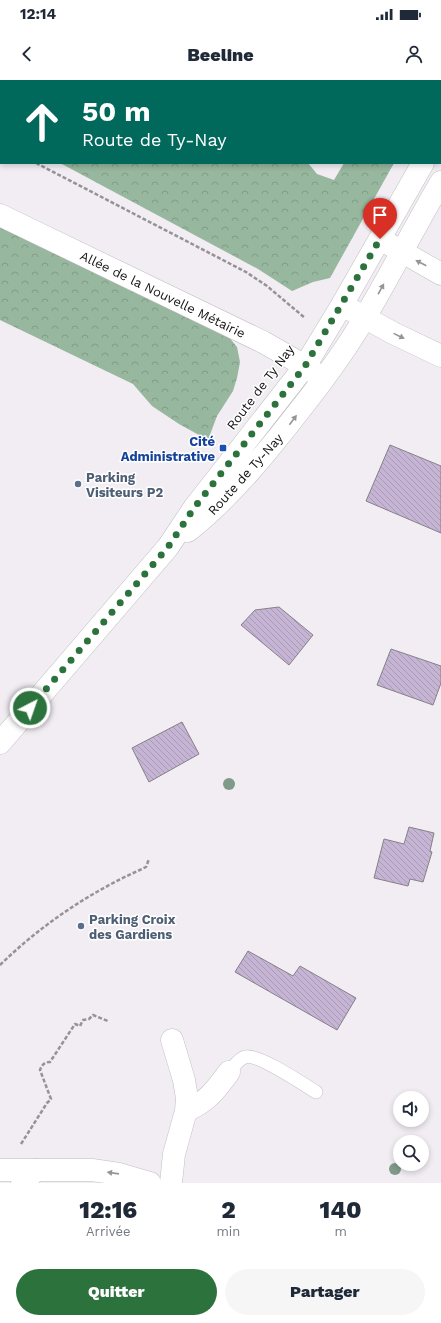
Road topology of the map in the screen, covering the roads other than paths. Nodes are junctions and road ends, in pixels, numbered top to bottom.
1 (422, 164) edge
2 (441, 182) edge
3 (0, 215) edge
4 (380, 239) junction
5 (402, 252) junction
6 (441, 274) edge
7 (342, 305) junction
8 (365, 318) junction
9 (441, 356) edge
10 (305, 366) junction
11 (323, 379) junction
12 (168, 547) junction
13 (0, 743) edge
14 (172, 1040) dead end
15 (229, 1072) joint
16 (316, 1092) dead end
17 (186, 1112) junction
18 (0, 1170) edge
19 (29, 1177) edge
20 (150, 1183) edge
21 (171, 1183) edge

1 - 4 main road, Route de Ty-Nay
2 - 5 main road, Route de Ty-Nay
3 - 10 main road, Allée de la Nouvelle Métairie
4 - 5 main road
4 - 7 main road, Route de Ty-Nay
6 -> 5 main road
8 -> 5 main road, Route de Ty-Nay
7 - 8 main road
7 - 10 main road, Route de Ty-Nay
8 -> 9 main road
8 - 11 main road, Route de Ty-Nay
10 - 11 main road, Allée de la Nouvelle Métairie
10 - 12 main road, Route de Ty-Nay
12 -> 11 main road, Route de Ty-Nay
12 - 13 main road
14 - 17 main road
15 - 16 lane
15 - 17 main road
17 - 21 main road
18 - 19 main road
20 -> 19 main road

